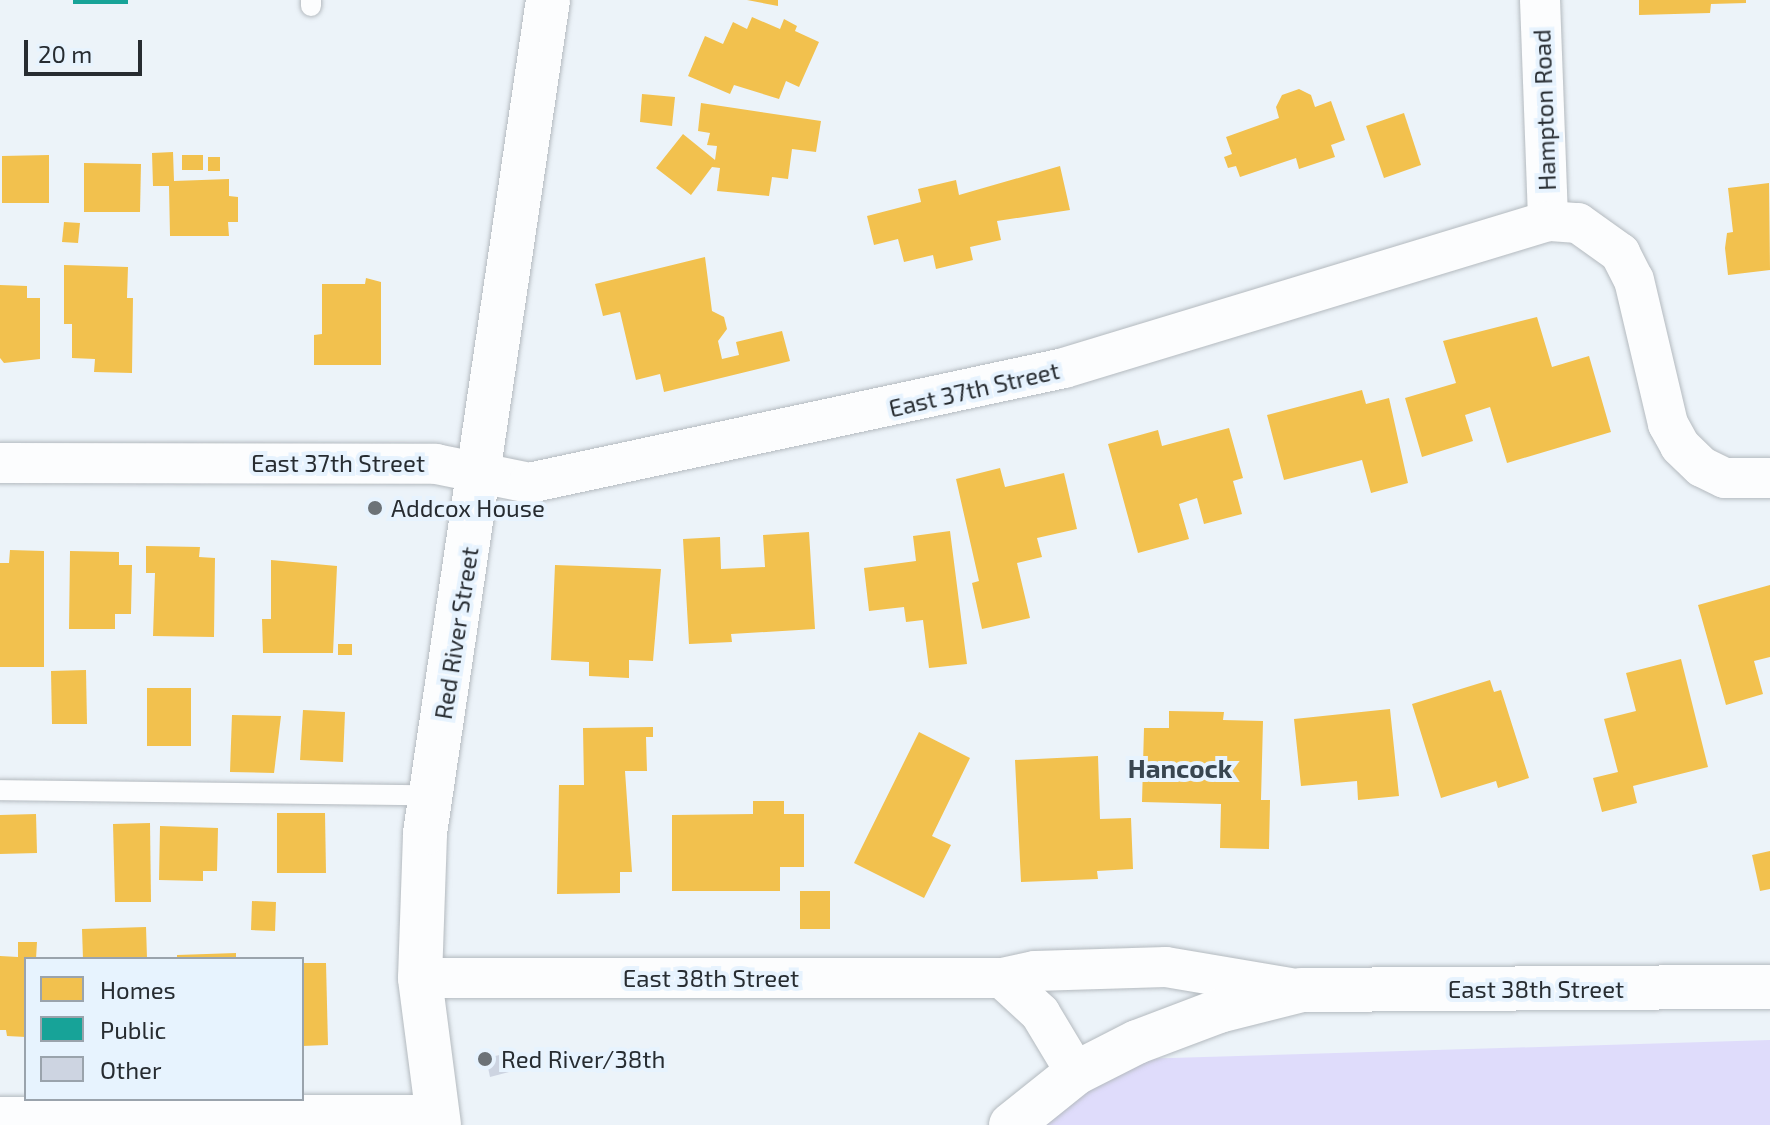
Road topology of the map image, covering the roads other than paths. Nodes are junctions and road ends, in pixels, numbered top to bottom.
1 (548, 0) edge
2 (1540, 0) edge
3 (1548, 221) junction
4 (0, 463) edge
5 (481, 474) junction
6 (1770, 478) edge
7 (0, 790) edge
8 (431, 795) junction
9 (420, 978) junction
10 (1002, 978) junction
11 (1770, 987) edge
12 (1302, 990) junction
13 (1076, 1073) junction
14 (0, 1117) edge
15 (438, 1120) edge
16 (1011, 1125) edge

1 - 5 main road, Red River Street
2 - 3 street, Hampton Road
3 - 5 street, East 37th Street
3 - 6 street, East 37th Street
4 - 5 street, East 37th Street
5 - 8 main road, Red River Street
7 - 8 lane
8 - 9 main road, Red River Street
9 - 10 street, East 38th Street
9 - 15 main road, Red River Street
10 - 12 street, East 38th Street
10 - 13 street
11 - 12 main road, East 38th Street
12 - 13 main road, East 38th Street
13 - 16 main road, East 38th Street
14 - 15 street

